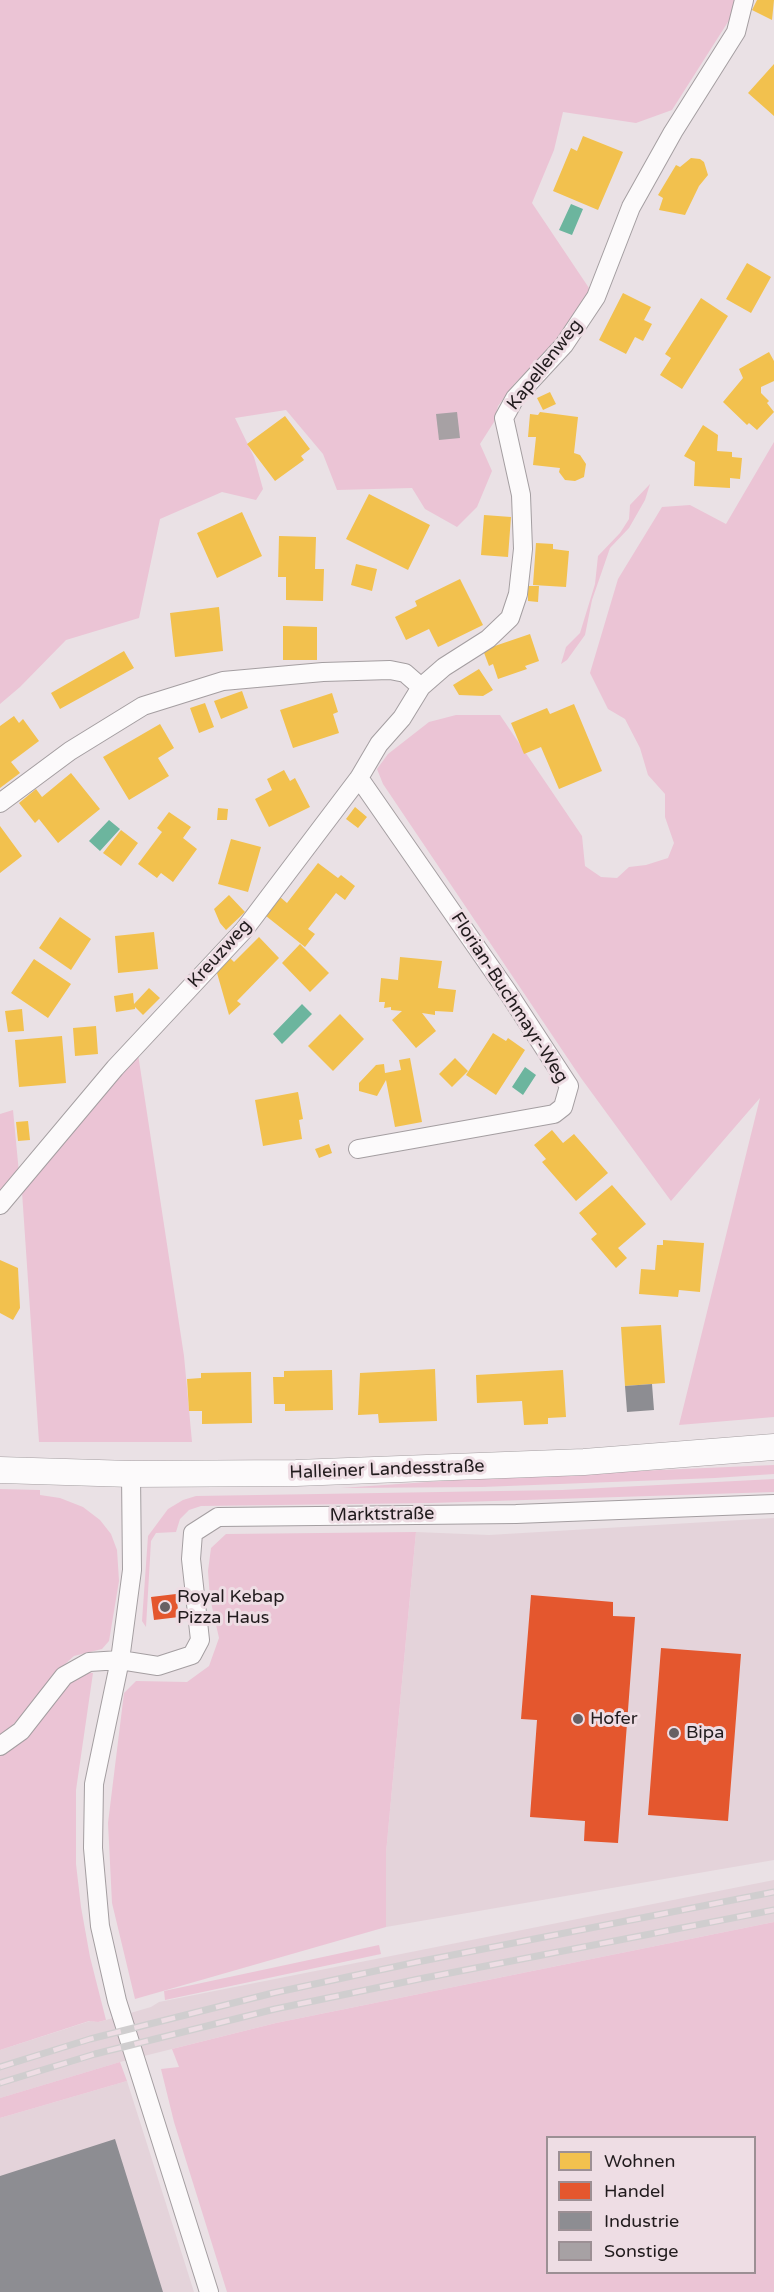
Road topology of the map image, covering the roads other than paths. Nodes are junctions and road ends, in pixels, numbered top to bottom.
1 (744, 0) edge
2 (421, 687) junction
3 (359, 778) junction
4 (0, 803) edge
5 (358, 1149) dead end
6 (0, 1205) edge
7 (774, 1447) edge
8 (0, 1470) edge
9 (131, 1474) junction
10 (774, 1504) edge
11 (120, 1660) junction
12 (0, 1746) edge
13 (209, 2292) edge

1 - 2 street, Kapellenweg
2 - 3 street, Kreuzweg
2 - 4 street
3 - 5 street, Florian-Buchmayr-Weg
3 - 6 street, Kreuzweg
7 - 9 main road, Halleiner Landesstraße
8 - 9 main road, Halleiner Landesstraße
9 - 11 street
10 - 11 street, Marktstraße
11 - 12 street
11 - 13 street

